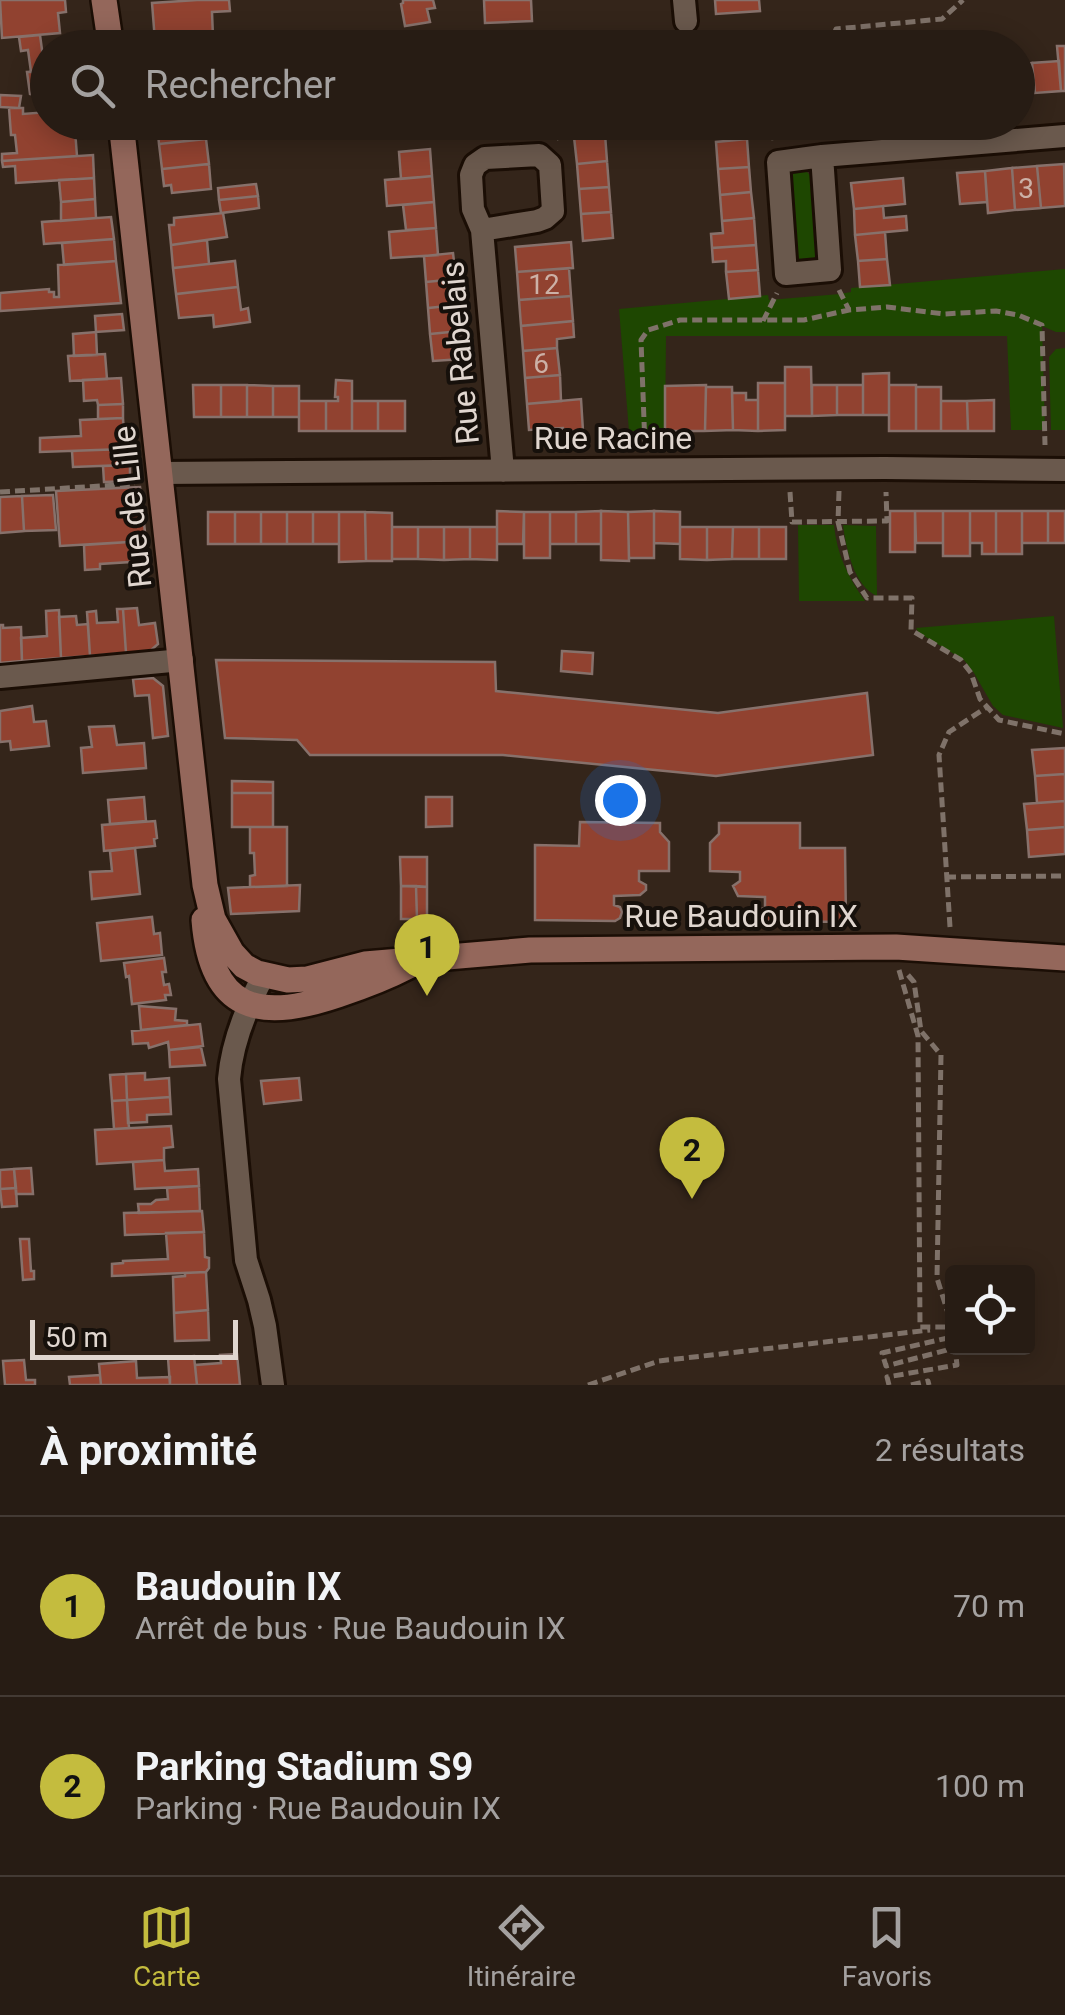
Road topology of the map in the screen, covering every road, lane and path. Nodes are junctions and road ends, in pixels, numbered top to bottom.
1 (104, 0) edge
2 (963, 0) edge
3 (108, 30) edge
4 (836, 30) edge
5 (1065, 136) edge
6 (1035, 138) edge
7 (123, 140) edge
8 (1016, 140) edge
9 (822, 156) junction
10 (482, 230) dead end
11 (840, 468) junction
12 (885, 468) junction
13 (504, 470) junction
14 (645, 470) junction
15 (788, 470) junction
16 (1055, 470) edge
17 (162, 478) junction
18 (0, 492) edge
19 (838, 522) junction
20 (182, 660) junction
21 (0, 677) edge
22 (987, 707) junction
23 (1065, 734) edge
24 (1065, 876) edge
25 (946, 877) junction
26 (205, 885) junction
27 (951, 950) junction
28 (1065, 958) edge
29 (418, 961) junction
30 (264, 975) junction
31 (248, 1004) junction
32 (945, 1304) edge
33 (945, 1327) edge
34 (945, 1328) edge
35 (945, 1339) edge
36 (945, 1351) edge
37 (956, 1355) edge
38 (273, 1385) edge
39 (588, 1385) edge
40 (889, 1385) edge
41 (911, 1385) edge
42 (929, 1385) edge

1 - 3 street
2 - 4 path
5 - 6 street
7 - 17 street, Rue de Lille
8 - 9 street
9 - 9 street
10 - 13 street, Rue Rabelais
11 - 12 street, Rue Racine
11 - 15 street, Rue Racine
11 - 19 path
12 - 16 street, Rue Racine
12 - 19 path
13 - 14 street, Rue Racine
13 - 17 street, Rue Racine
14 - 15 street, Rue Racine
14 - 16 path
15 - 19 path
17 - 18 path
17 - 20 street, Rue de Lille
19 - 22 path
20 - 21 street
20 - 26 street, Rue de Lille
22 - 23 path
22 - 25 path
24 - 25 path
25 - 27 path
26 - 30 street, Rue de Lille
26 - 31 street, Rue de Lille
27 - 28 street, Rue Baudouin IX
27 - 29 street, Rue Baudouin IX
29 - 30 street, Rue Baudouin IX
29 - 31 street, Rue Baudouin IX
30 - 31 street
31 - 38 street
32 - 33 path
34 - 39 path
35 - 36 path
37 - 40 path
41 - 42 path

